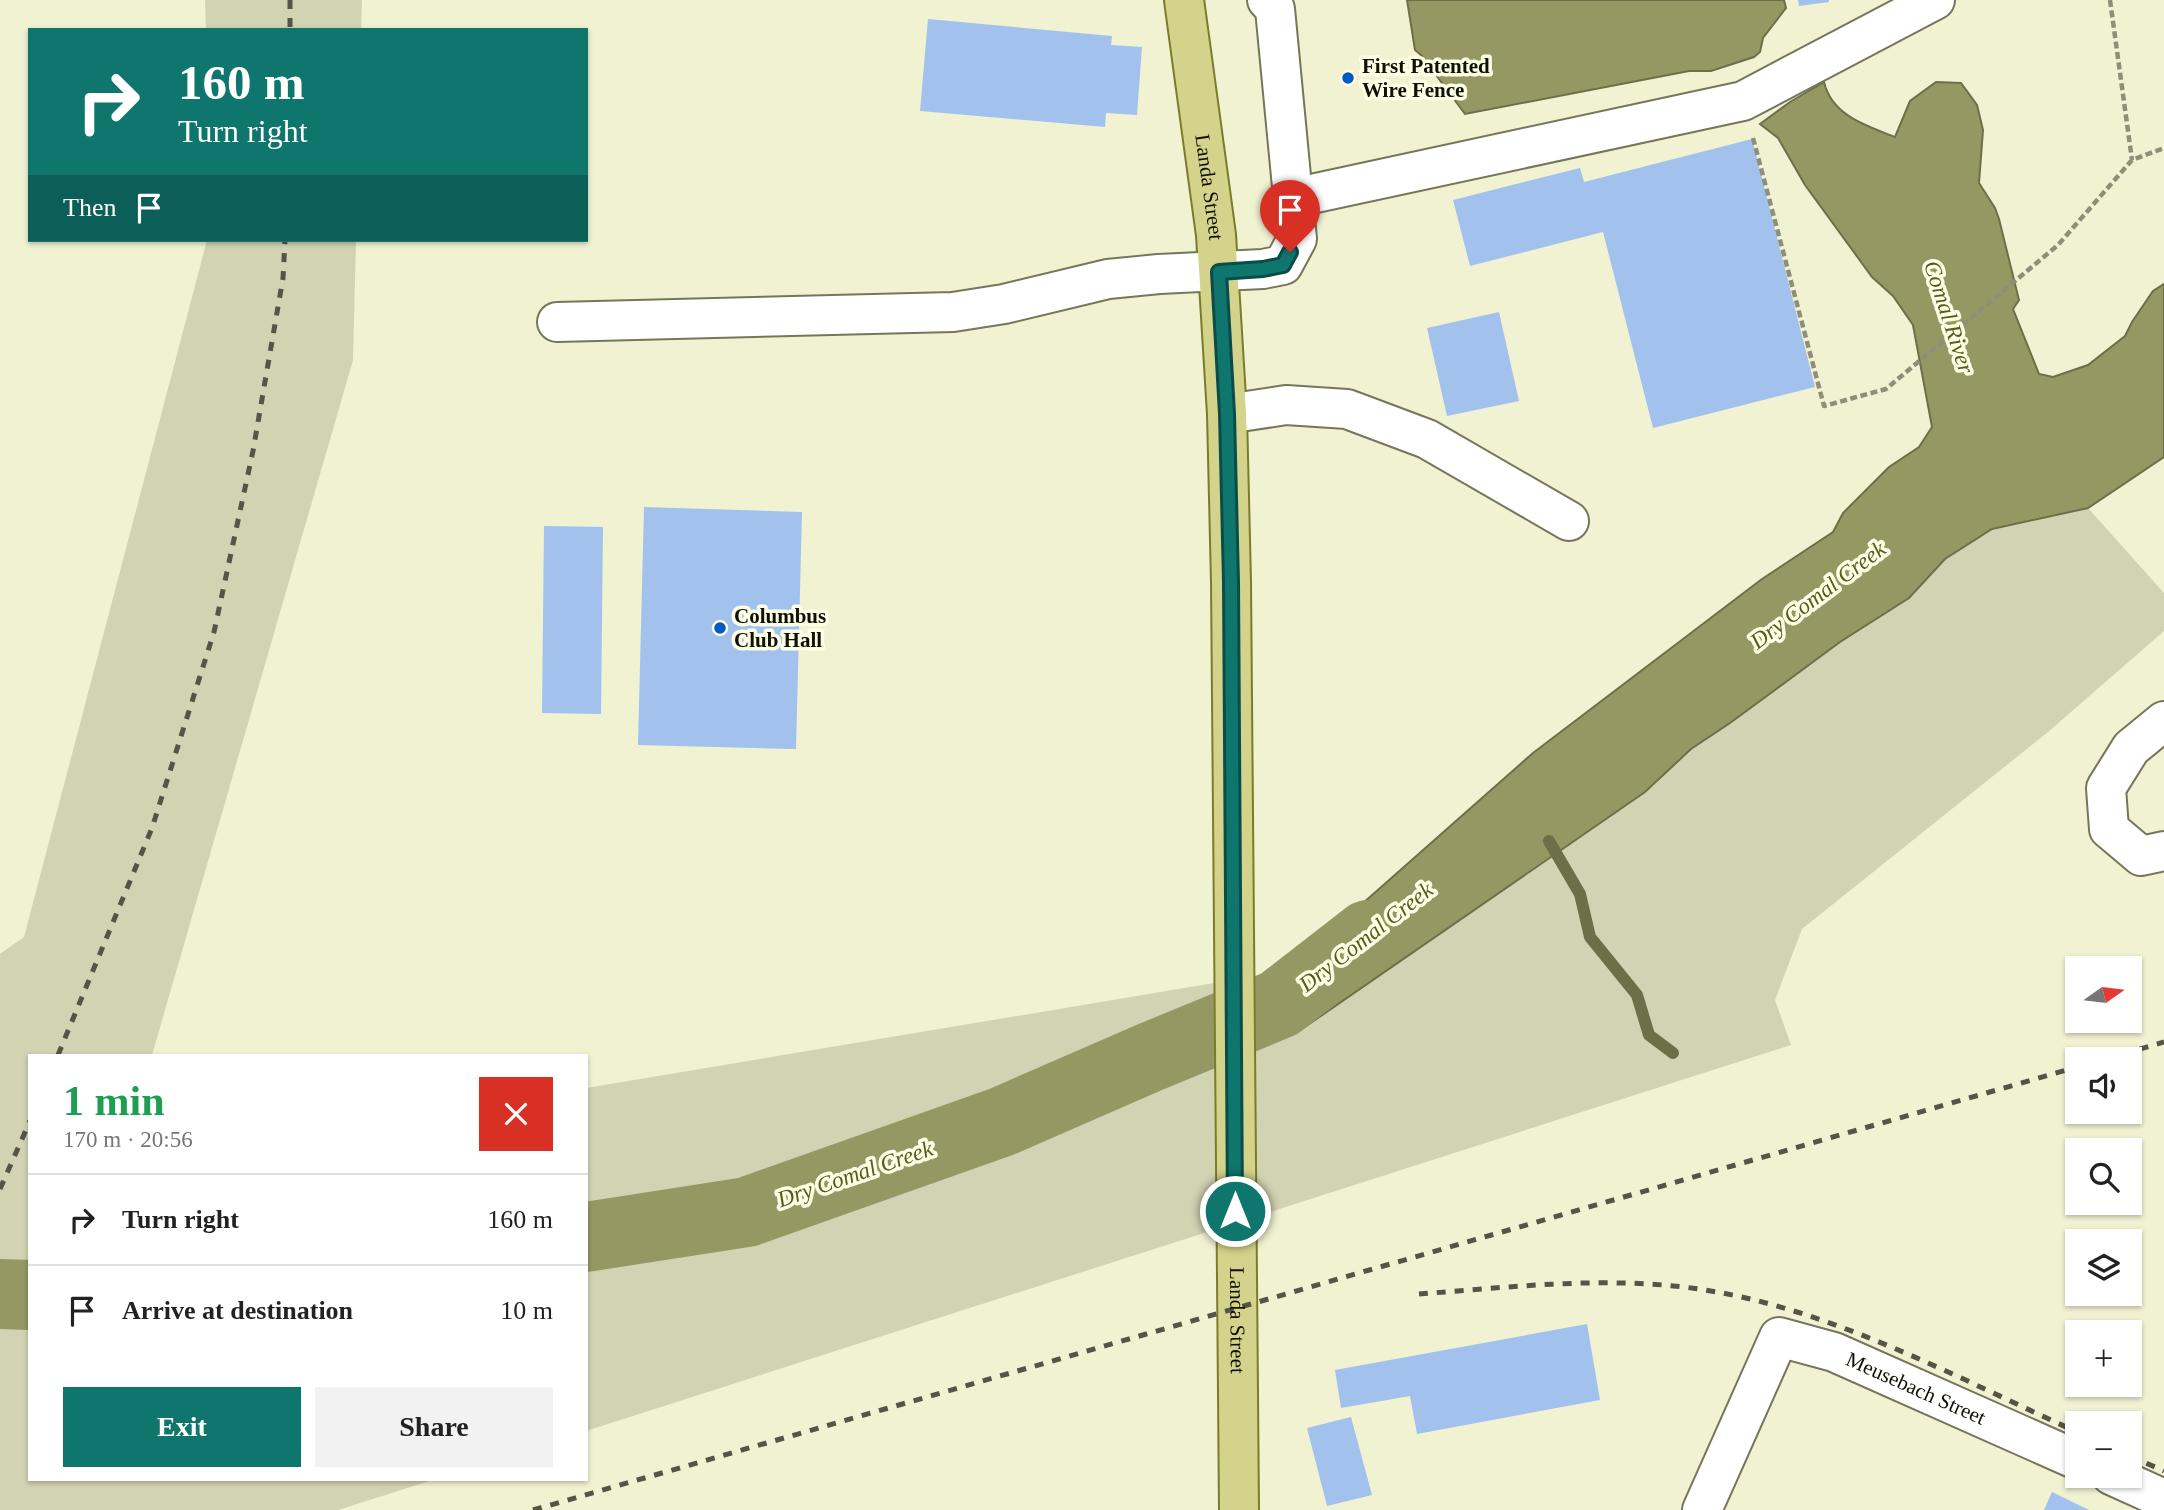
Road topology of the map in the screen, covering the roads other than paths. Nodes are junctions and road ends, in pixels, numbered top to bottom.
1 (1185, 0) edge
2 (1267, 0) edge
3 (1935, 0) edge
4 (1317, 193) dead end
5 (1219, 272) junction
6 (557, 322) dead end
7 (1227, 414) junction
8 (1569, 521) dead end
9 (2164, 721) edge
10 (2164, 850) edge
11 (2065, 1455) edge
12 (2140, 1488) edge
13 (2164, 1499) edge
14 (1239, 1510) edge
15 (1702, 1510) edge

1 - 5 main road, Landa Street
2 - 5 street
3 - 4 street
5 - 6 street
5 - 7 main road, Landa Street
7 - 8 street
7 - 14 main road, Landa Street
9 - 10 street
11 - 15 street, Meusebach Street
12 - 13 street

